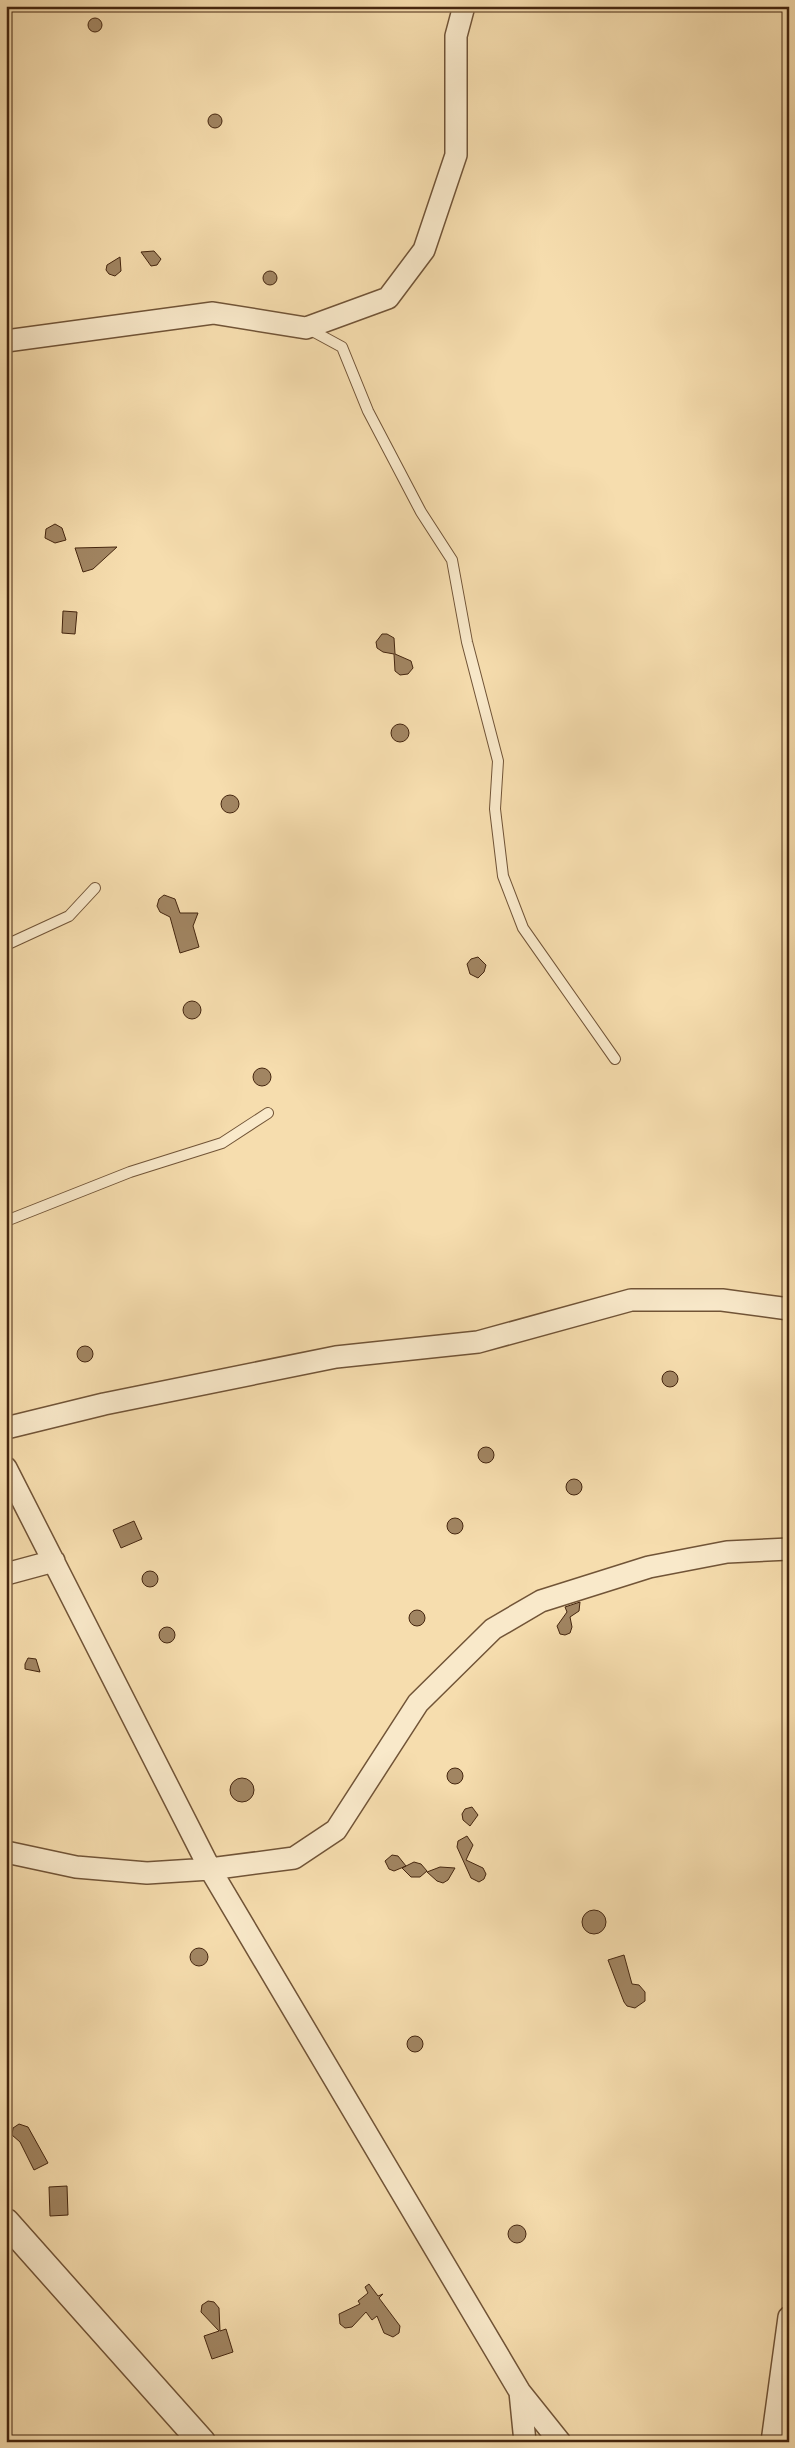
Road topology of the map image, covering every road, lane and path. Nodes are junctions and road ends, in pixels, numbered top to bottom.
1 (464, 6) edge
2 (306, 328) junction
3 (6, 341) edge
4 (95, 888) dead end
5 (6, 944) edge
6 (615, 1059) dead end
7 (268, 1113) dead end
8 (6, 1221) edge
9 (789, 1309) edge
10 (6, 1428) edge
11 (6, 1468) edge
12 (789, 1549) edge
13 (54, 1561) junction
14 (6, 1574) edge
15 (6, 1852) edge
16 (210, 1869) junction
17 (6, 2222) edge
18 (789, 2317) edge
19 (520, 2392) junction
20 (521, 2440) edge
21 (202, 2442) edge
22 (560, 2442) edge
23 (772, 2442) edge

1 - 2 street
2 - 3 street
2 - 6 lane
4 - 5 lane
7 - 8 lane
9 - 10 street
11 - 13 street
12 - 16 street
13 - 14 street
13 - 16 street
15 - 16 street
16 - 19 street
17 - 21 street
18 - 23 street
19 - 20 street
19 - 22 street

